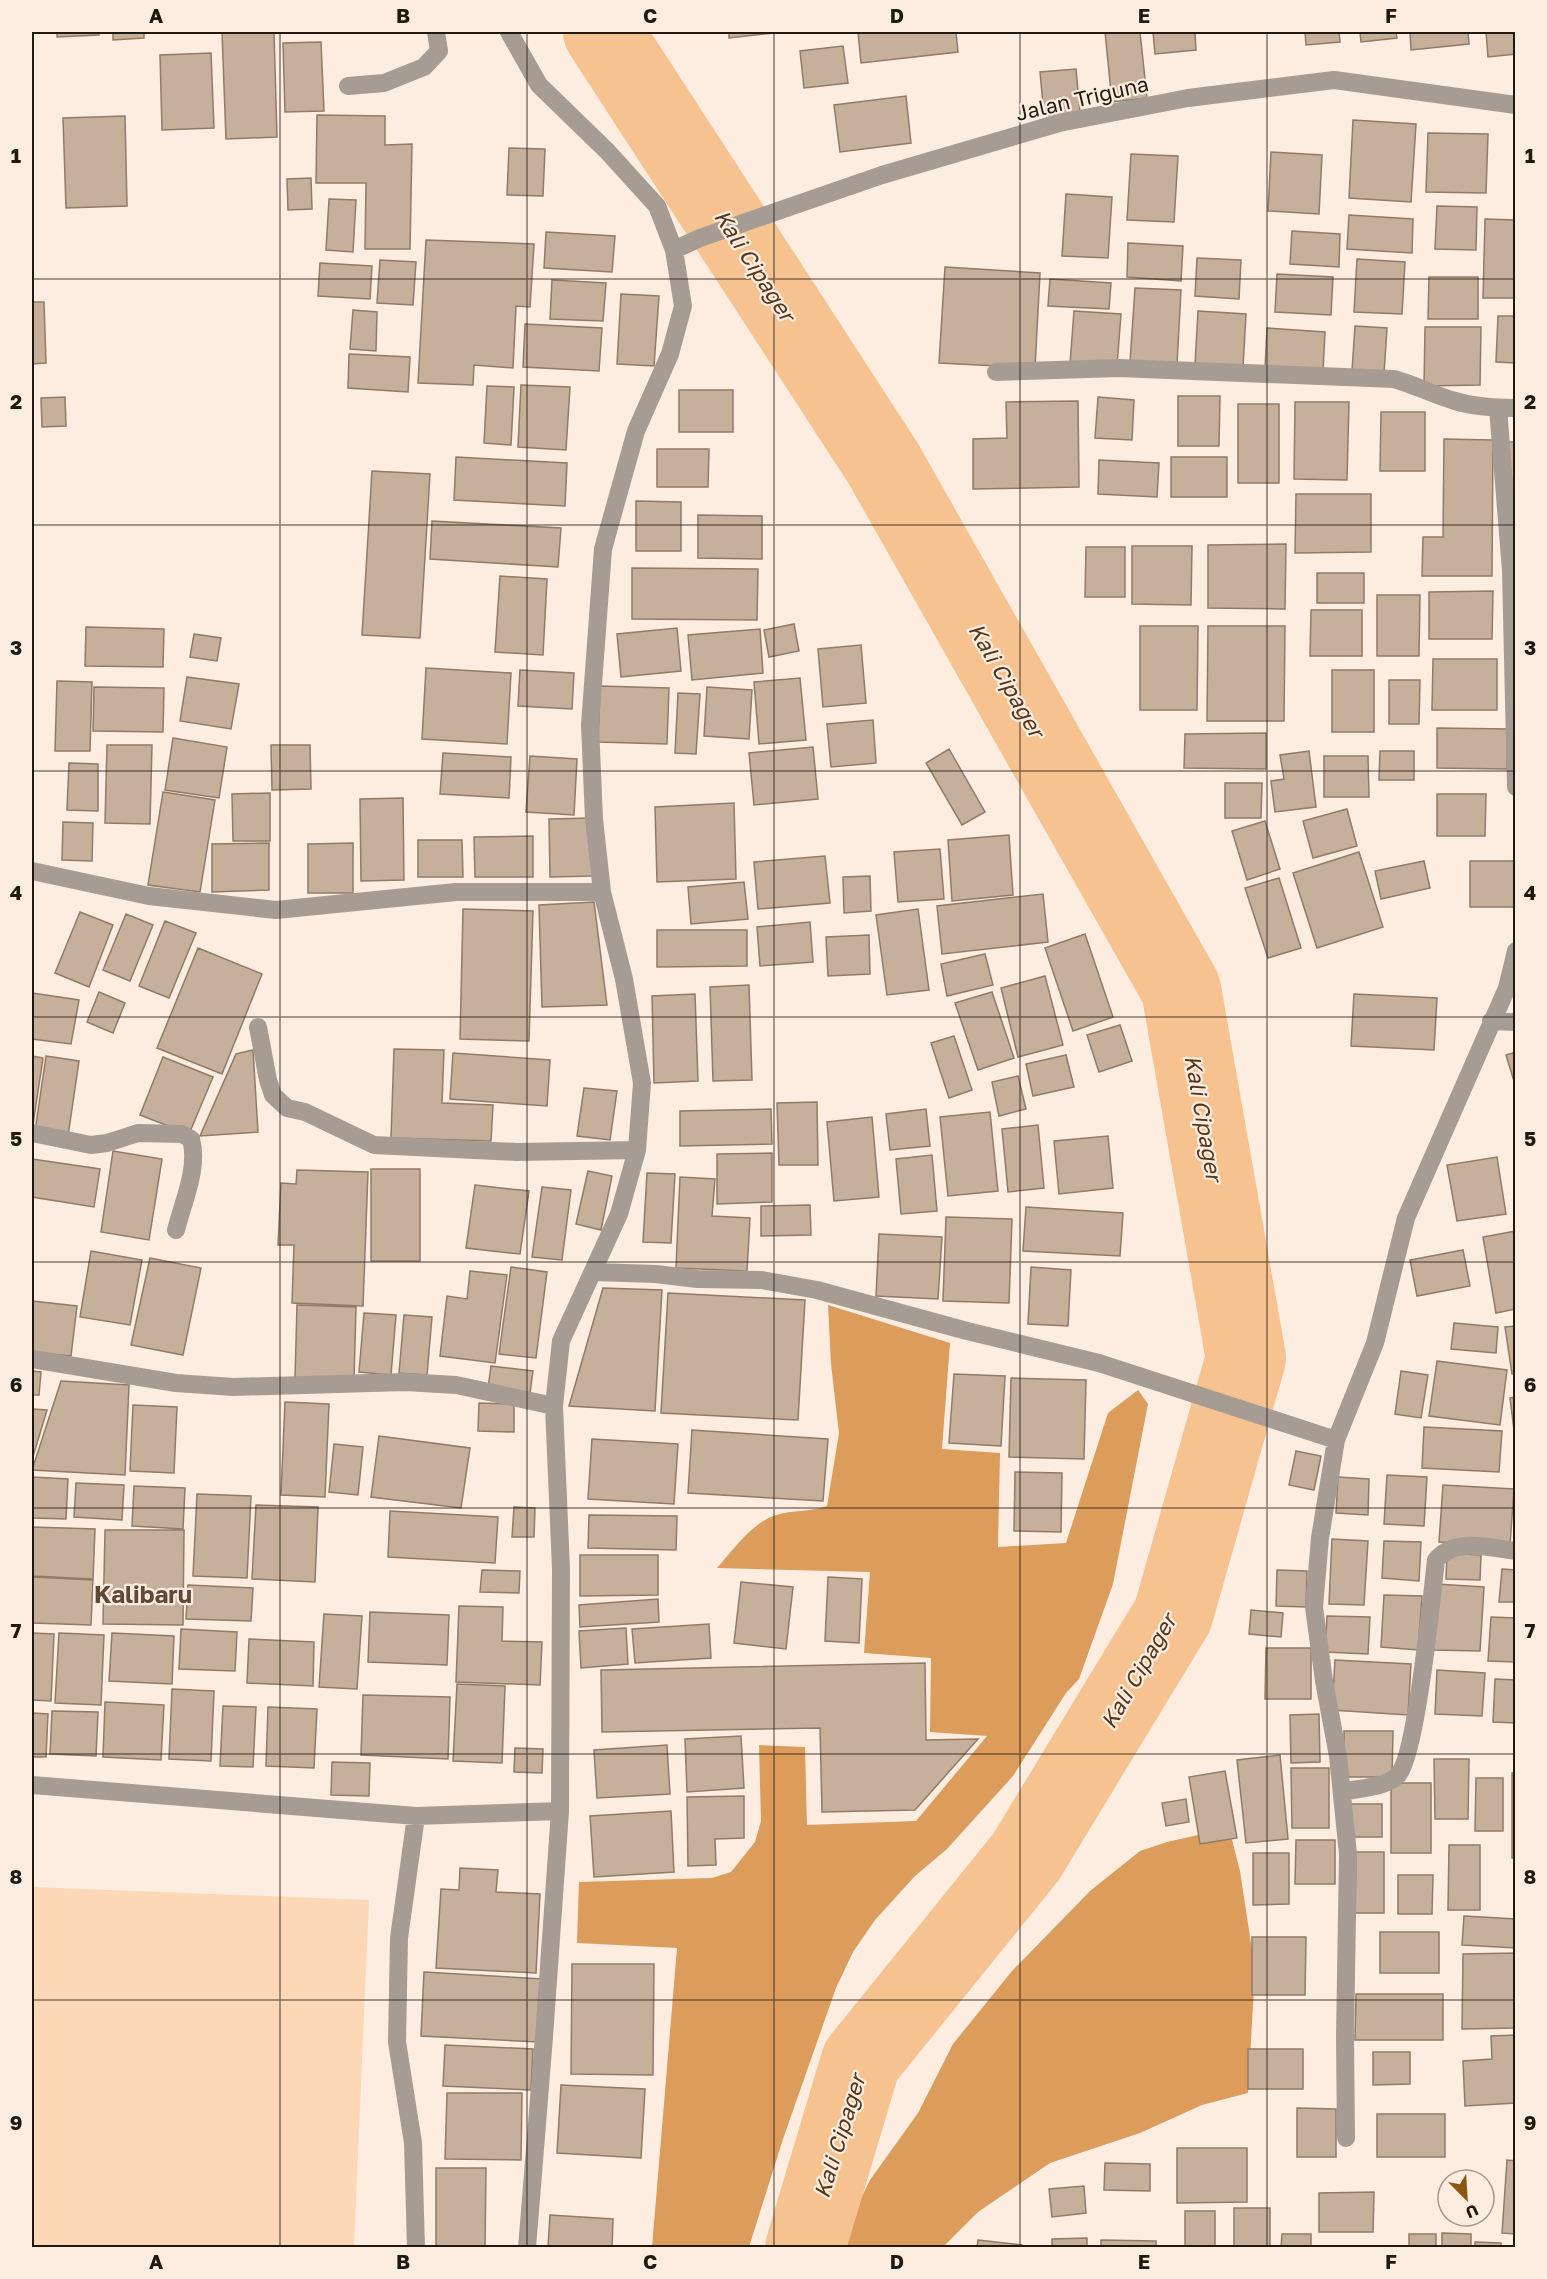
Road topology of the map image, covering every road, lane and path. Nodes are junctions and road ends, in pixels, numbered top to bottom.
1 (436, 32) edge
2 (509, 32) edge
3 (348, 86) dead end
4 (1515, 105) edge
5 (674, 250) junction
6 (996, 372) dead end
7 (1507, 408) edge
8 (1515, 787) edge
9 (32, 871) edge
10 (602, 892) junction
11 (1515, 951) edge
12 (1491, 1021) junction
13 (1515, 1022) edge
14 (258, 1027) dead end
15 (32, 1133) edge
16 (637, 1150) junction
17 (176, 1230) dead end
18 (593, 1272) junction
19 (32, 1359) edge
20 (554, 1406) junction
21 (1336, 1440) junction
22 (1515, 1551) edge
23 (32, 1785) edge
24 (1342, 1792) junction
25 (560, 1811) junction
26 (416, 1816) junction
27 (1346, 2138) dead end
28 (416, 2247) edge
29 (527, 2247) edge

1 - 3 street
2 - 5 street
4 - 5 street, Jalan Triguna
5 - 10 street
6 - 7 street
7 - 8 street
9 - 10 street
10 - 16 street
11 - 12 street
12 - 13 street
12 - 21 street
14 - 16 street
15 - 17 street
16 - 18 street
18 - 20 street
18 - 21 street
19 - 20 street
20 - 25 street
21 - 24 street
22 - 24 street
23 - 26 street
24 - 27 street
25 - 26 street
25 - 29 street
26 - 28 street

